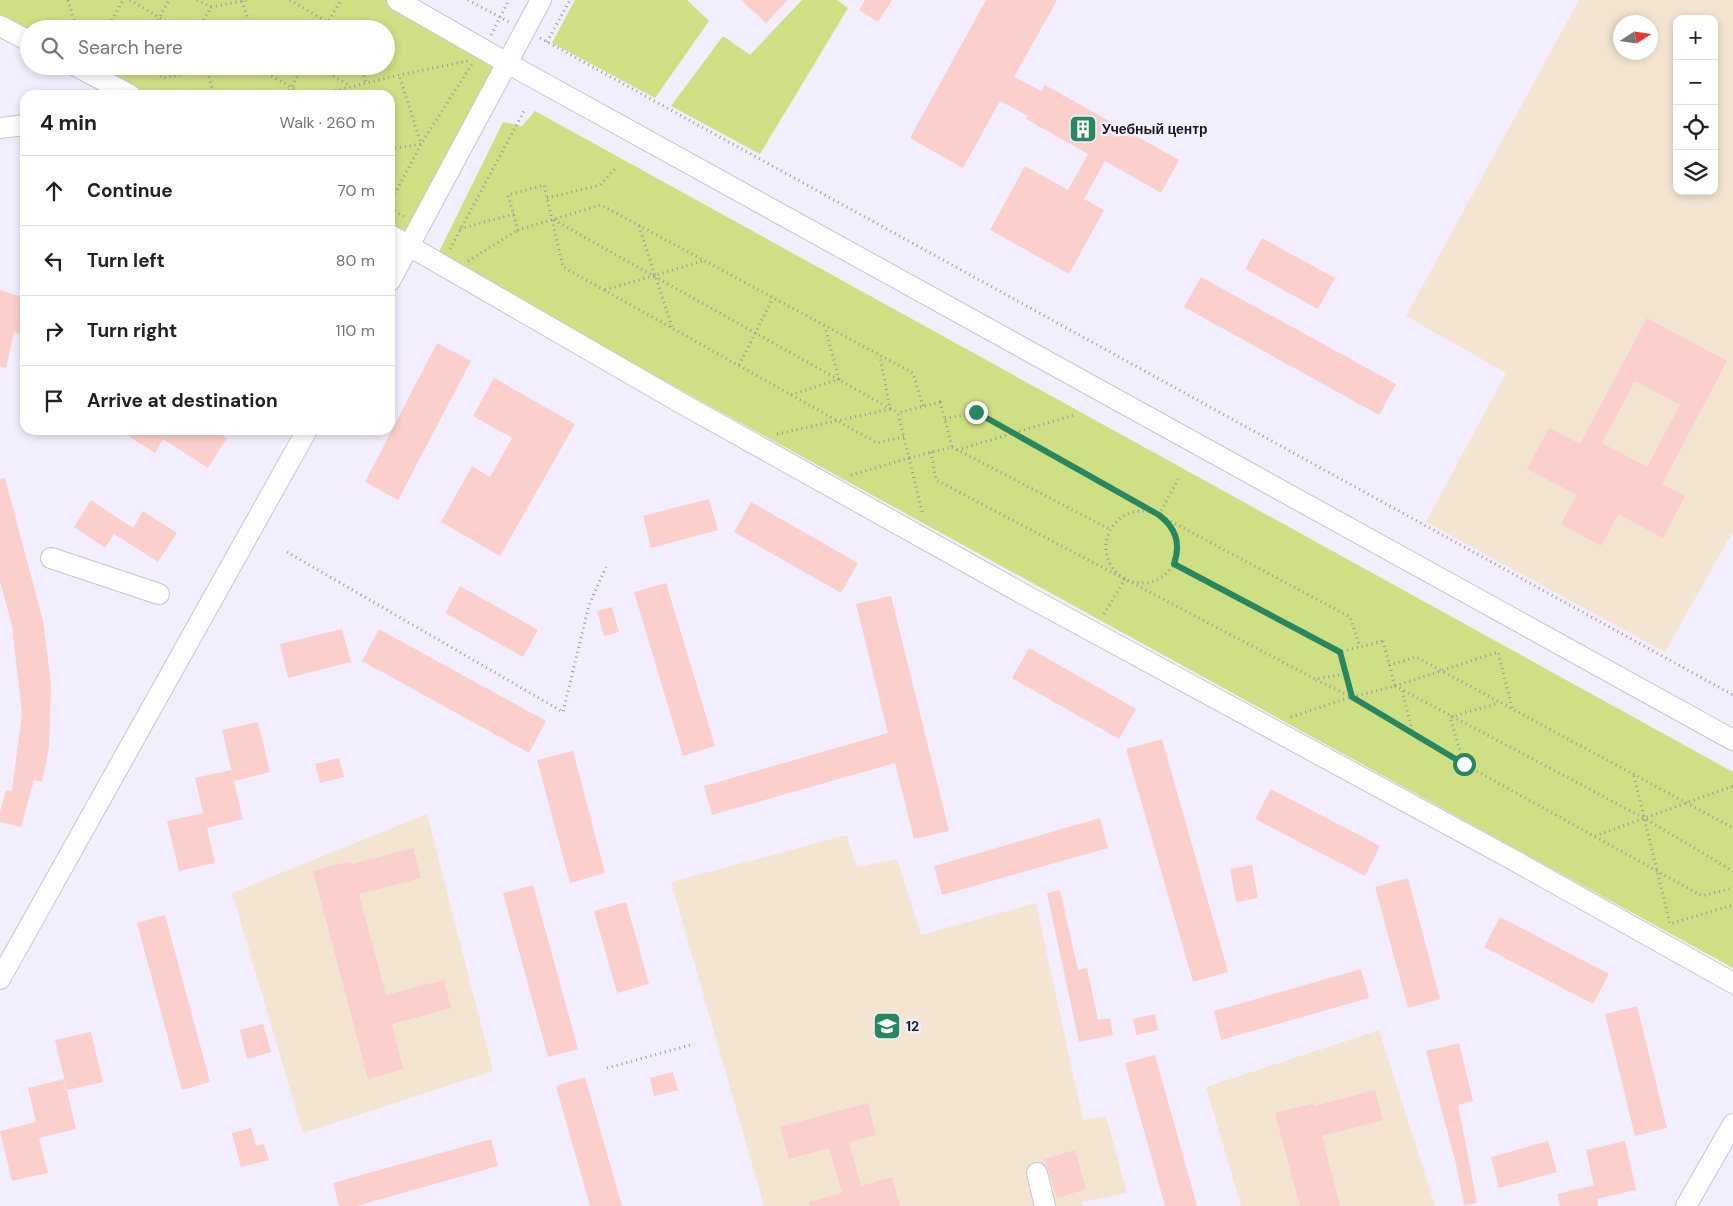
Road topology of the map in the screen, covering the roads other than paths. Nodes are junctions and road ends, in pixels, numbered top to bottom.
1 (397, 0) edge
2 (541, 0) edge
3 (0, 26) edge
4 (20, 36) edge
5 (507, 63) junction
6 (93, 75) edge
7 (121, 90) edge
8 (20, 126) edge
9 (0, 128) edge
10 (395, 238) edge
11 (410, 246) junction
12 (395, 272) edge
13 (304, 435) edge
14 (51, 558) dead end
15 (159, 594) dead end
16 (1733, 740) edge
17 (0, 979) edge
18 (1733, 982) edge
19 (1733, 1124) edge
20 (1037, 1173) dead end
21 (1045, 1206) edge
22 (1686, 1206) edge

1 - 5 street
2 - 5 street
3 - 4 street
5 - 11 street
5 - 16 street
6 - 7 street
8 - 9 street
10 - 11 street
11 - 12 street
11 - 18 street
13 - 17 street
14 - 15 street
19 - 22 street
20 - 21 street

